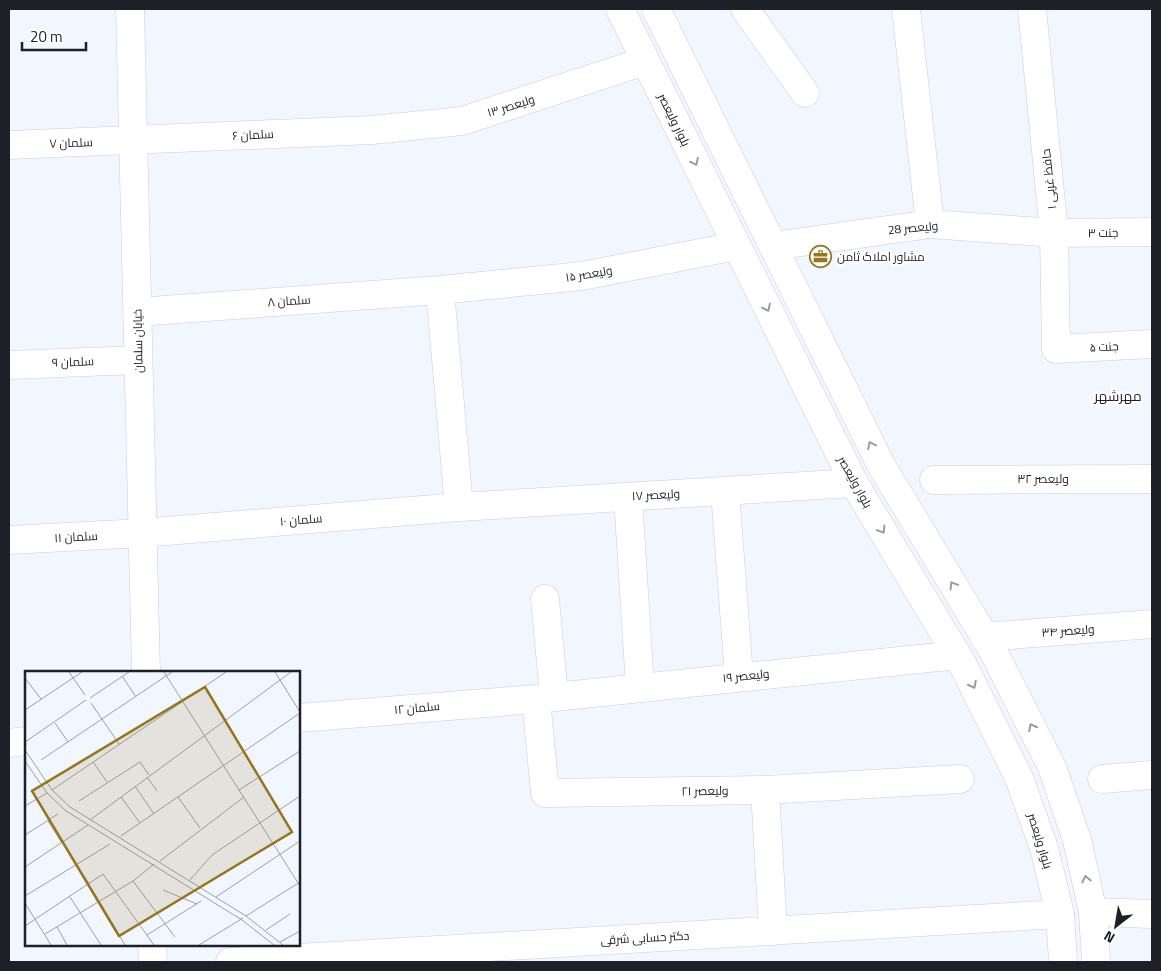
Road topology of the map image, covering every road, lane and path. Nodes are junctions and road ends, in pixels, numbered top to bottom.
1 (130, 9) edge
2 (620, 9) edge
3 (656, 9) edge
4 (745, 9) edge
5 (906, 9) edge
6 (1032, 9) edge
7 (646, 61) junction
8 (805, 93) dead end
9 (372, 130) joint
10 (133, 141) junction
11 (9, 145) edge
12 (930, 224) junction
13 (1152, 232) edge
14 (1054, 234) junction
15 (736, 246) junction
16 (773, 246) junction
17 (440, 290) junction
18 (137, 312) junction
19 (1152, 344) edge
20 (1056, 349) joint
21 (138, 360) junction
22 (9, 365) edge
23 (1152, 479) edge
24 (934, 480) dead end
25 (854, 483) junction
26 (725, 491) junction
27 (628, 497) junction
28 (459, 508) junction
29 (142, 533) junction
30 (9, 540) edge
31 (545, 599) dead end
32 (1152, 624) edge
33 (984, 637) junction
34 (957, 656) junction
35 (146, 671) edge
36 (739, 677) junction
37 (640, 686) junction
38 (545, 698) junction
39 (300, 718) edge
40 (25, 741) edge
41 (9, 743) edge
42 (1152, 775) edge
43 (960, 779) dead end
44 (1102, 779) dead end
45 (765, 790) junction
46 (1077, 840) junction
47 (1044, 848) junction
48 (1094, 912) junction
49 (1060, 914) junction
50 (1152, 914) edge
51 (773, 931) junction
52 (152, 946) edge
53 (596, 952) edge
54 (153, 962) edge
55 (230, 962) edge
56 (1063, 962) edge
57 (1096, 962) edge

1 - 10 street, خیابان سلمان
2 - 7 street, بلوار ولیعصر
3 - 16 street
4 - 8 street
5 - 12 street
6 - 14 street, حافظ غربی ۱
7 - 9 street, ولیعصر ۱۳
7 -> 15 street, بلوار ولیعصر
9 - 10 street, سلمان ۶
10 - 11 street, سلمان ۷
10 - 18 street, خیابان سلمان
12 - 14 street, ولیعصر 28
12 - 16 street, ولیعصر 28
13 - 14 street, جنت ۳
14 - 20 street, حافظ غربی ۱
15 - 17 street, ولیعصر ۱۵
15 -> 25 street, بلوار ولیعصر
33 -> 16 street
17 - 18 street, سلمان ۸
17 - 28 street
18 - 21 street, خیابان سلمان
19 - 20 street, جنت ۵
21 - 22 street, سلمان ۹
21 - 29 street, خیابان سلمان
23 - 24 street, ولیعصر ۳۲
25 - 26 street, ولیعصر ۱۷
25 -> 34 street, بلوار ولیعصر
26 - 27 street, ولیعصر ۱۷
26 - 36 street
27 - 28 street, ولیعصر ۱۷
27 - 37 street
28 - 29 street, سلمان ۱۰
29 - 30 street, سلمان ۱۱
29 - 35 street, خیابان سلمان
31 - 38 street
32 - 33 street, ولیعصر ۳۴
46 -> 33 street
34 - 36 street, ولیعصر ۱۹
34 -> 47 street, بلوار ولیعصر
36 - 37 street, ولیعصر ۱۹
37 - 38 street, ولیعصر ۱۹
38 - 39 street, سلمان ۱۲
38 - 45 street, ولیعصر ۲۱
40 - 41 street
42 - 44 street
43 - 45 street, ولیعصر ۲۱
45 - 51 street
46 - 47 street
48 -> 46 street
47 - 49 street, بلوار ولیعصر
48 - 49 street, دکتر حسابی شرقی
48 - 50 street, دکتر حسابی شرقی
48 - 57 street
49 - 51 street, دکتر حسابی شرقی
49 - 56 street, بلوار ولیعصر
51 - 53 street, دکتر حسابی شرقی
52 - 54 street
53 - 55 street, دکتر حسابی شرقی

